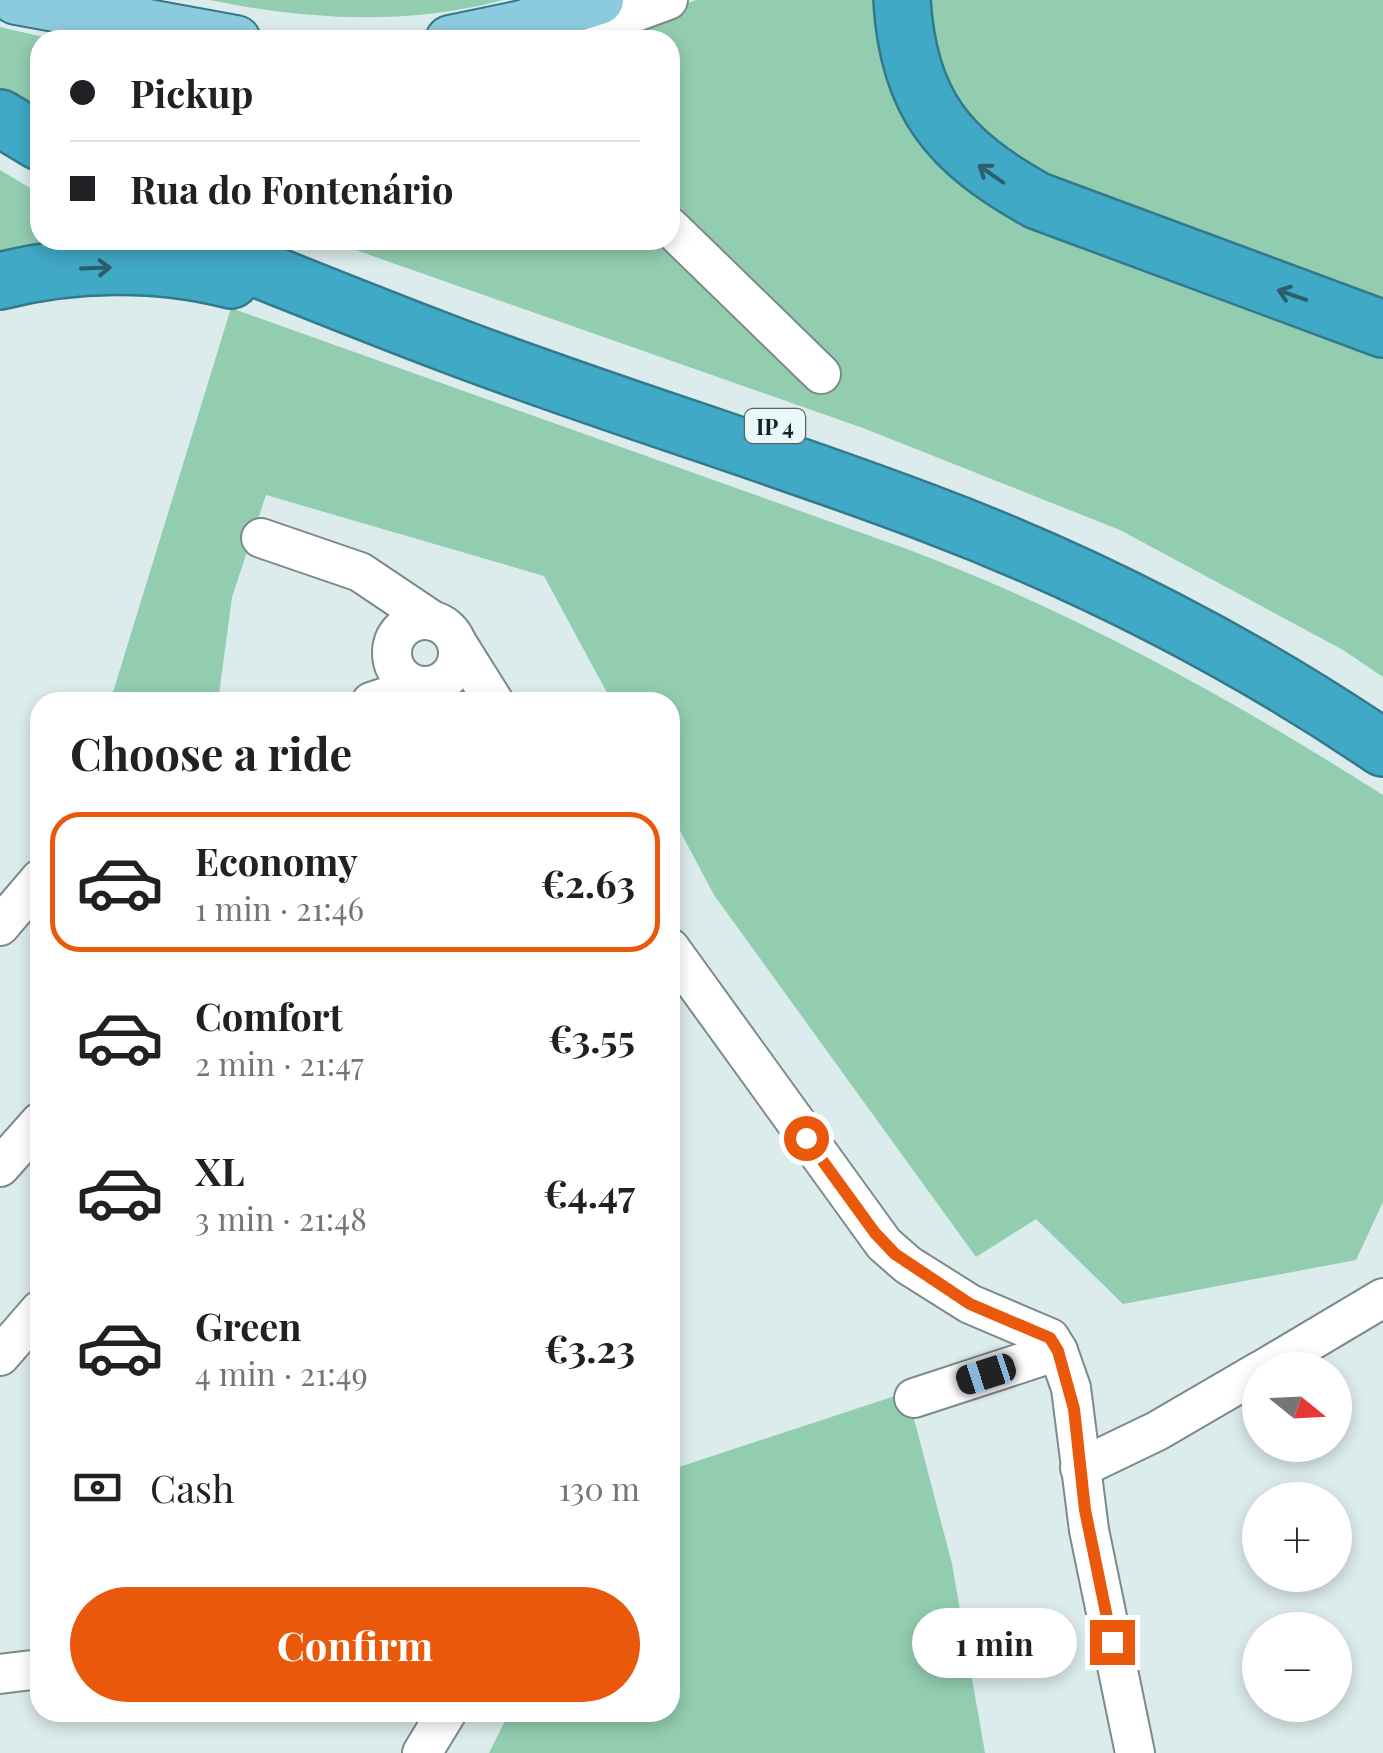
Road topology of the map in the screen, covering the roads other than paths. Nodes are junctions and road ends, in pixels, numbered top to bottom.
1 (16, 0) edge
2 (87, 0) edge
3 (599, 0) edge
4 (668, 0) edge
5 (902, 0) edge
6 (0, 12) edge
7 (129, 30) edge
8 (135, 30) edge
9 (140, 30) edge
10 (498, 30) edge
11 (587, 30) edge
12 (0, 118) edge
13 (30, 136) edge
14 (0, 147) edge
15 (30, 164) edge
16 (680, 237) edge
17 (211, 250) edge
18 (283, 250) edge
19 (0, 281) edge
20 (1383, 329) edge
21 (454, 346) junction
22 (821, 374) dead end
23 (261, 538) dead end
24 (386, 590) junction
25 (444, 632) junction
26 (395, 647) junction
27 (423, 690) edge
28 (375, 692) edge
29 (487, 692) edge
30 (1383, 710) edge
31 (1383, 748) edge
32 (30, 891) edge
33 (0, 926) edge
34 (680, 962) edge
35 (30, 1133) edge
36 (0, 1167) edge
37 (1383, 1298) edge
38 (30, 1322) edge
39 (1054, 1344) junction
40 (1292, 1352) edge
41 (0, 1356) edge
42 (1242, 1381) edge
43 (914, 1398) dead end
44 (1080, 1468) junction
45 (30, 1670) edge
46 (0, 1674) edge
47 (441, 1722) edge
48 (422, 1753) edge
49 (1135, 1753) edge

1 - 8 main road
2 - 9 main road
3 - 10 main road
4 - 11 street
20 -> 5 highway
6 - 7 street
12 - 13 highway
14 - 15 highway
16 - 22 street
17 - 21 highway, IP 4
18 - 30 highway, IP 4
19 -> 21 highway
21 - 31 highway, IP 4
23 - 24 street
24 - 25 street
24 - 26 street
25 - 26 street
25 - 27 street
25 - 29 street
26 - 27 street
26 - 28 street
32 - 33 street
34 - 39 street
35 - 36 street
37 - 40 street
38 - 41 street
39 - 43 street
39 - 44 street
42 - 44 street
44 - 49 street
45 - 46 street
47 - 48 street

